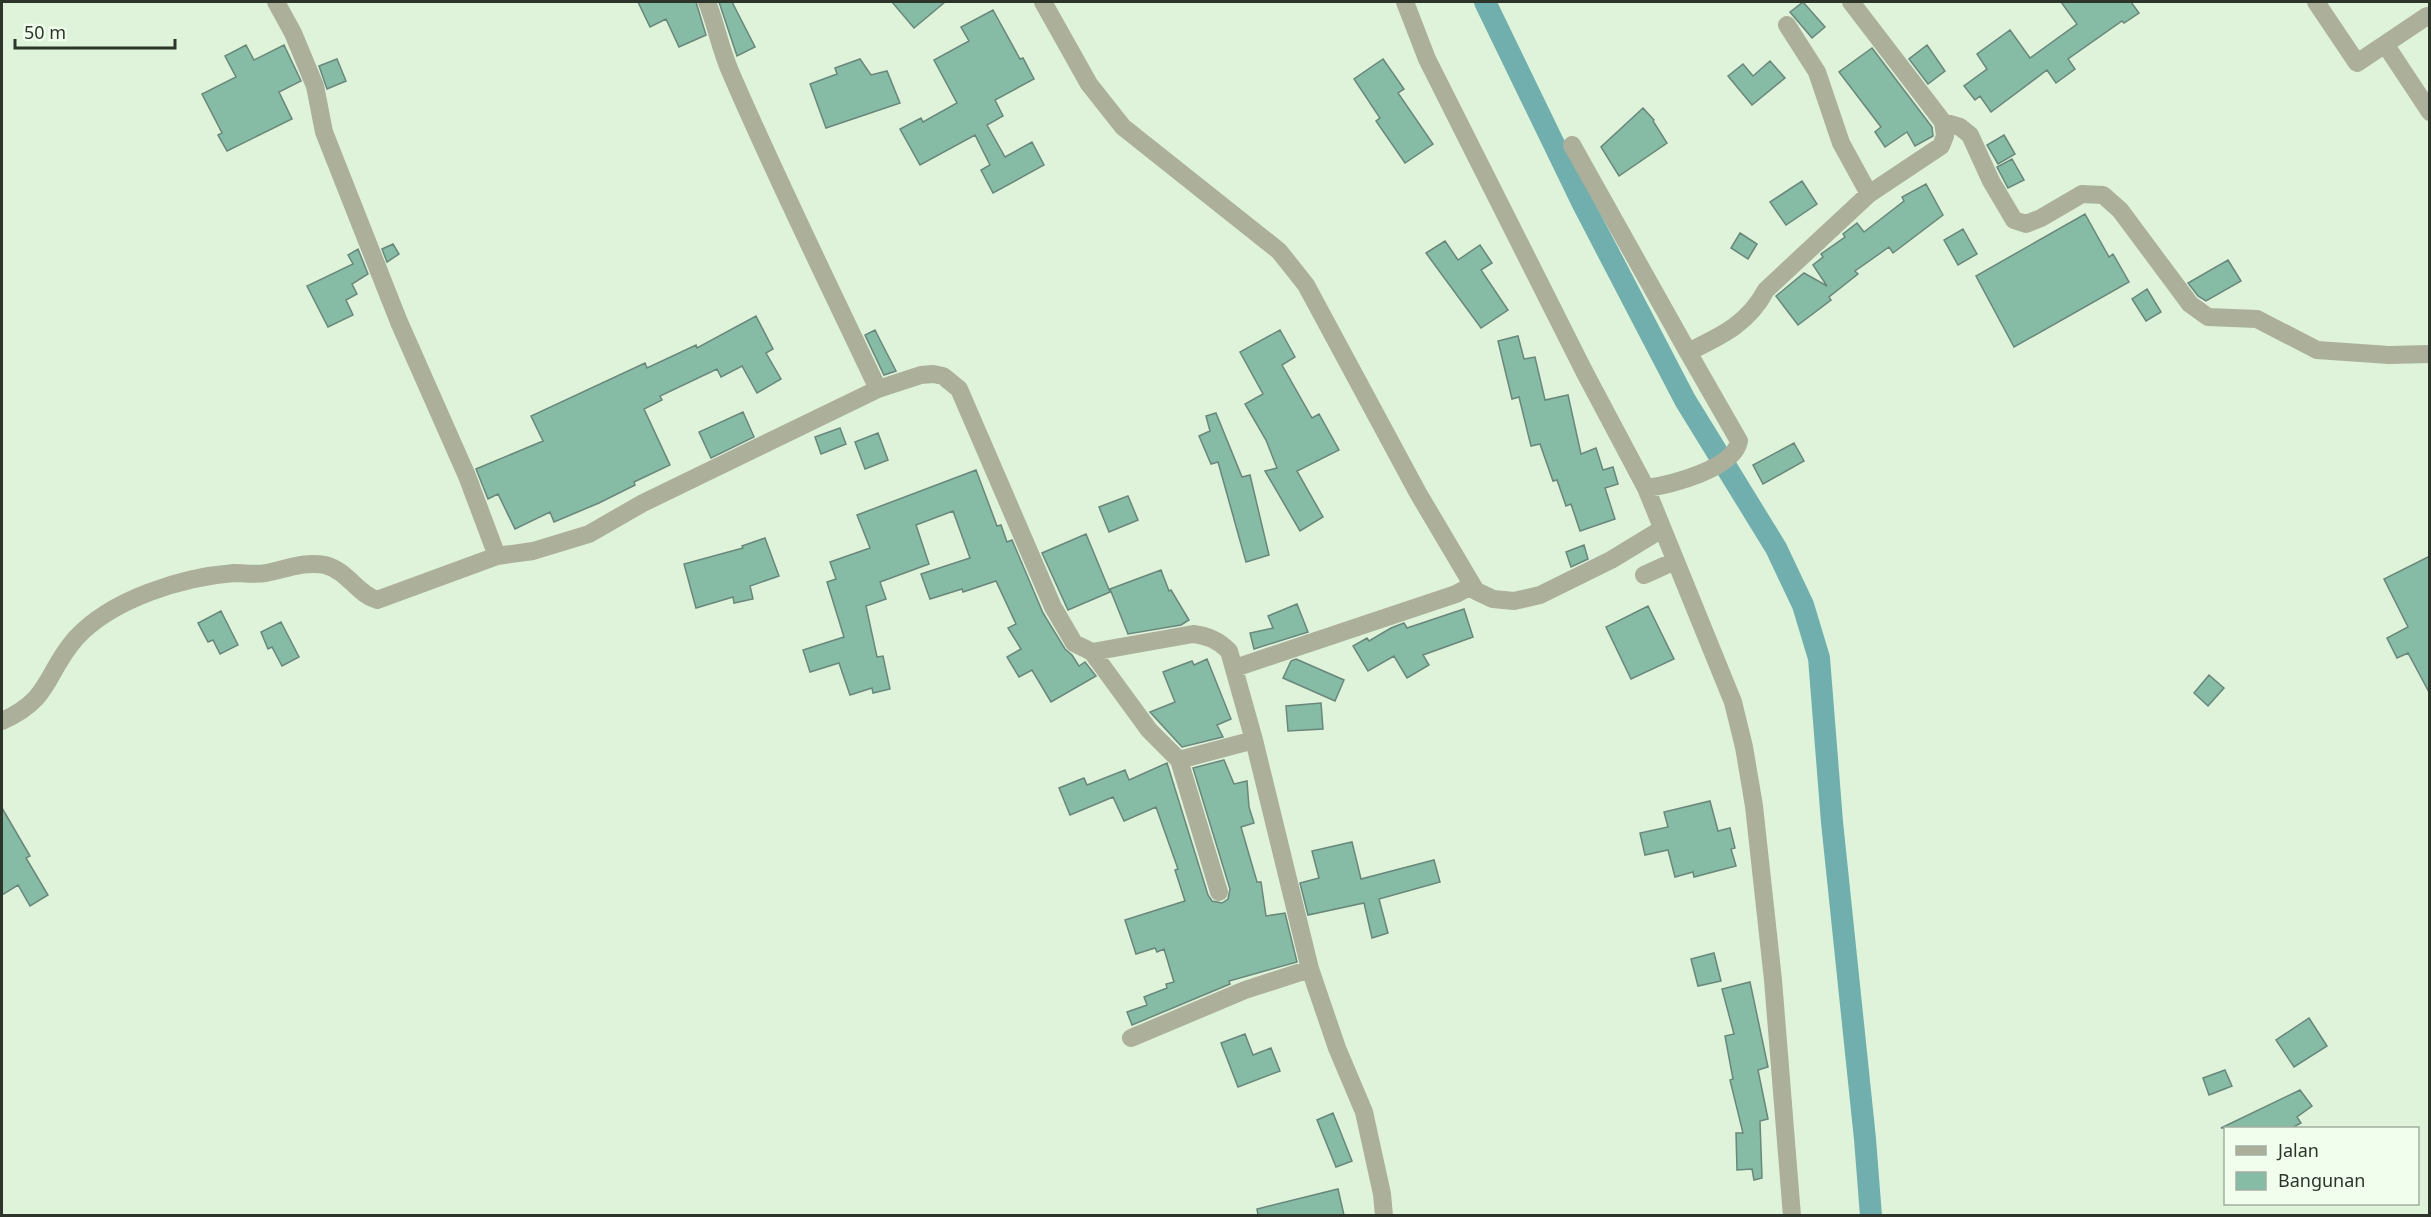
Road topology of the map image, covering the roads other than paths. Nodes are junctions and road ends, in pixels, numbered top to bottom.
1 (276, 2) edge
2 (707, 2) edge
3 (1043, 2) edge
4 (1405, 2) edge
5 (1851, 2) edge
6 (2316, 2) edge
7 (2424, 10) edge
8 (1787, 25) dead end
9 (2385, 44) junction
10 (2430, 112) edge
11 (1943, 122) junction
12 (1572, 145) dead end
13 (1869, 194) junction
14 (1688, 352) junction
15 (2430, 354) edge
16 (878, 389) junction
17 (1646, 488) junction
18 (1662, 529) junction
19 (497, 556) junction
20 (1675, 561) junction
21 (1644, 575) dead end
22 (1471, 586) junction
23 (1092, 652) junction
24 (1235, 668) junction
25 (2, 721) edge
26 (1254, 740) junction
27 (1179, 760) junction
28 (1219, 892) dead end
29 (1310, 969) junction
30 (1131, 1038) dead end
31 (1384, 1215) edge
32 (1792, 1215) edge

1 - 19 street
2 - 16 street
3 - 22 street
4 - 17 street
5 - 11 street
6 - 9 street
7 - 9 street
8 - 13 street
9 - 10 street
11 - 13 street
11 - 15 street
12 - 14 street
13 - 14 street
14 - 17 street
16 - 19 street
16 - 23 street
17 - 18 street
18 - 20 street
18 - 22 street
19 - 25 street
20 - 21 street
20 - 32 street
22 - 24 street
23 - 24 street
23 - 27 street
24 - 26 street
26 - 27 street
26 - 29 street
27 - 28 street
29 - 30 street
29 - 31 street

